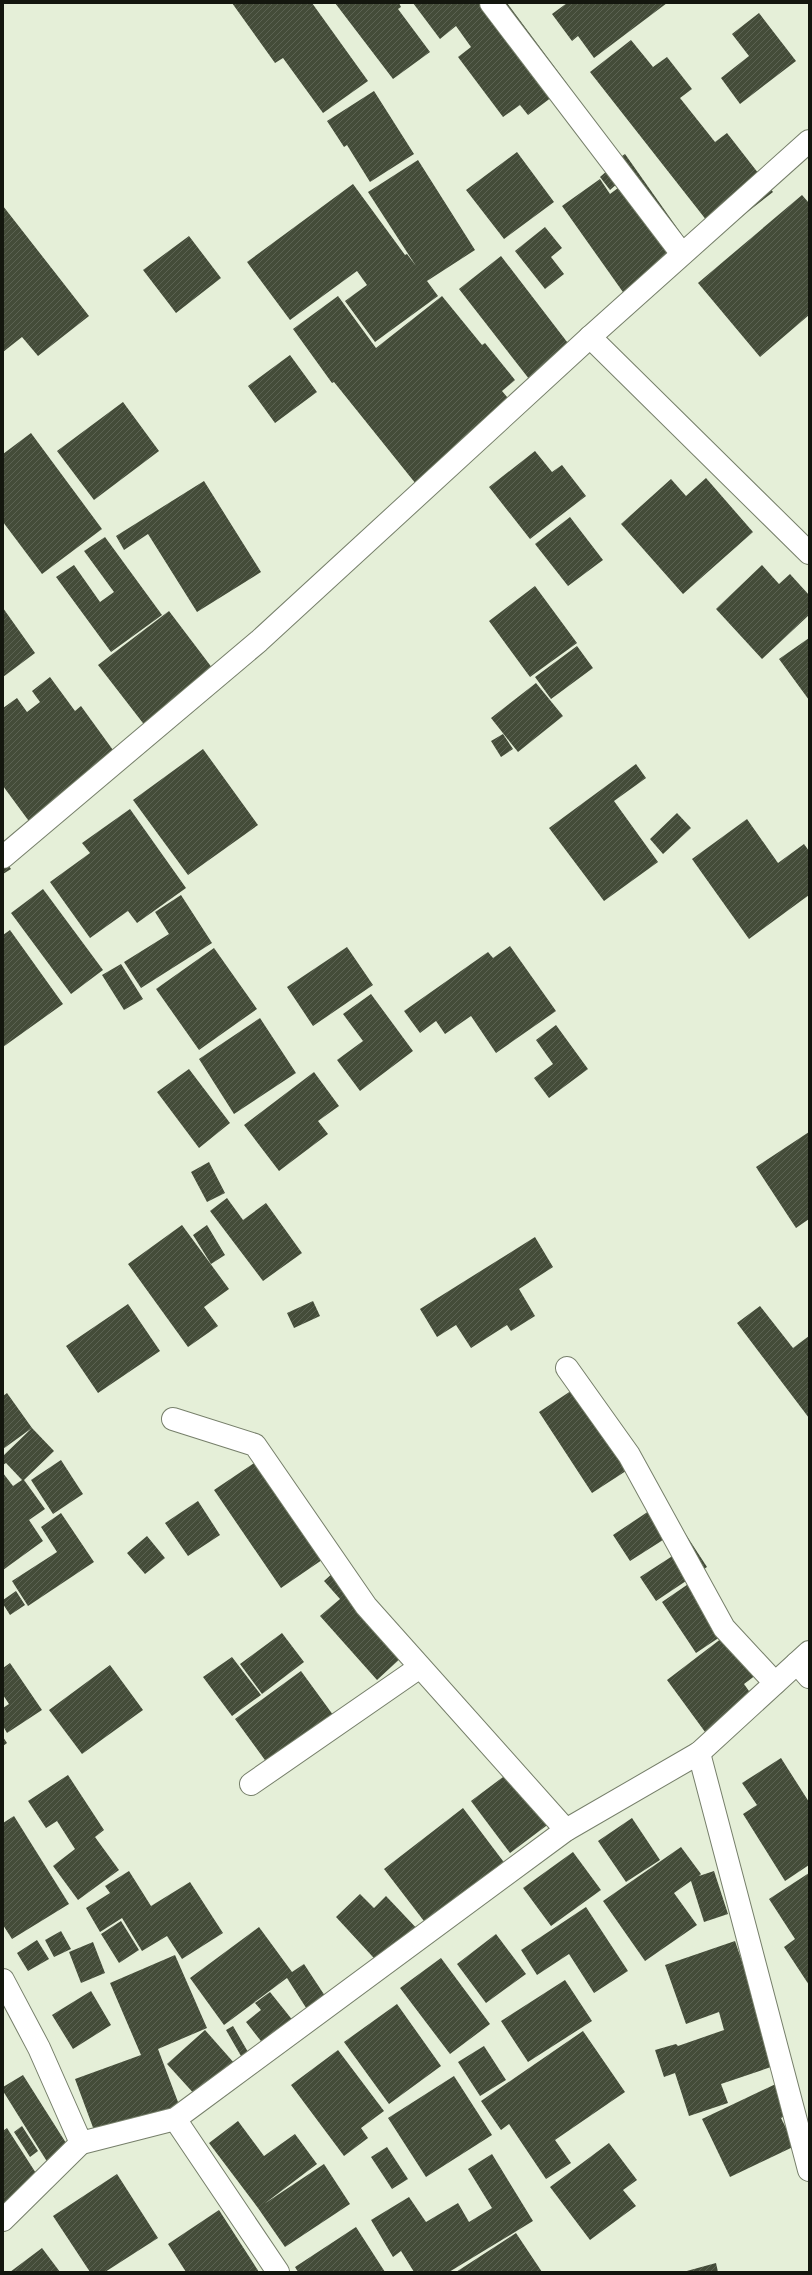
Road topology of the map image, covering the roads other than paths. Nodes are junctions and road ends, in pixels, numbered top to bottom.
1 (491, 3) edge
2 (809, 141) edge
3 (682, 254) junction
4 (590, 337) junction
5 (809, 553) edge
6 (3, 857) edge
7 (567, 1368) dead end
8 (173, 1419) dead end
9 (805, 1664) edge
10 (420, 1667) junction
11 (775, 1683) junction
12 (699, 1753) junction
13 (251, 1784) dead end
14 (566, 1830) junction
15 (3, 1980) edge
16 (175, 2119) junction
17 (81, 2143) junction
18 (809, 2170) edge
19 (3, 2220) edge
20 (278, 2272) edge

1 - 3 street
2 - 3 street
3 - 4 street
4 - 5 street
4 - 6 street
7 - 11 street
8 - 10 street
9 - 11 street
10 - 13 street
10 - 14 street
11 - 12 street
12 - 14 street
12 - 18 street
14 - 16 street
15 - 17 street
16 - 17 street
16 - 20 street
17 - 19 street

